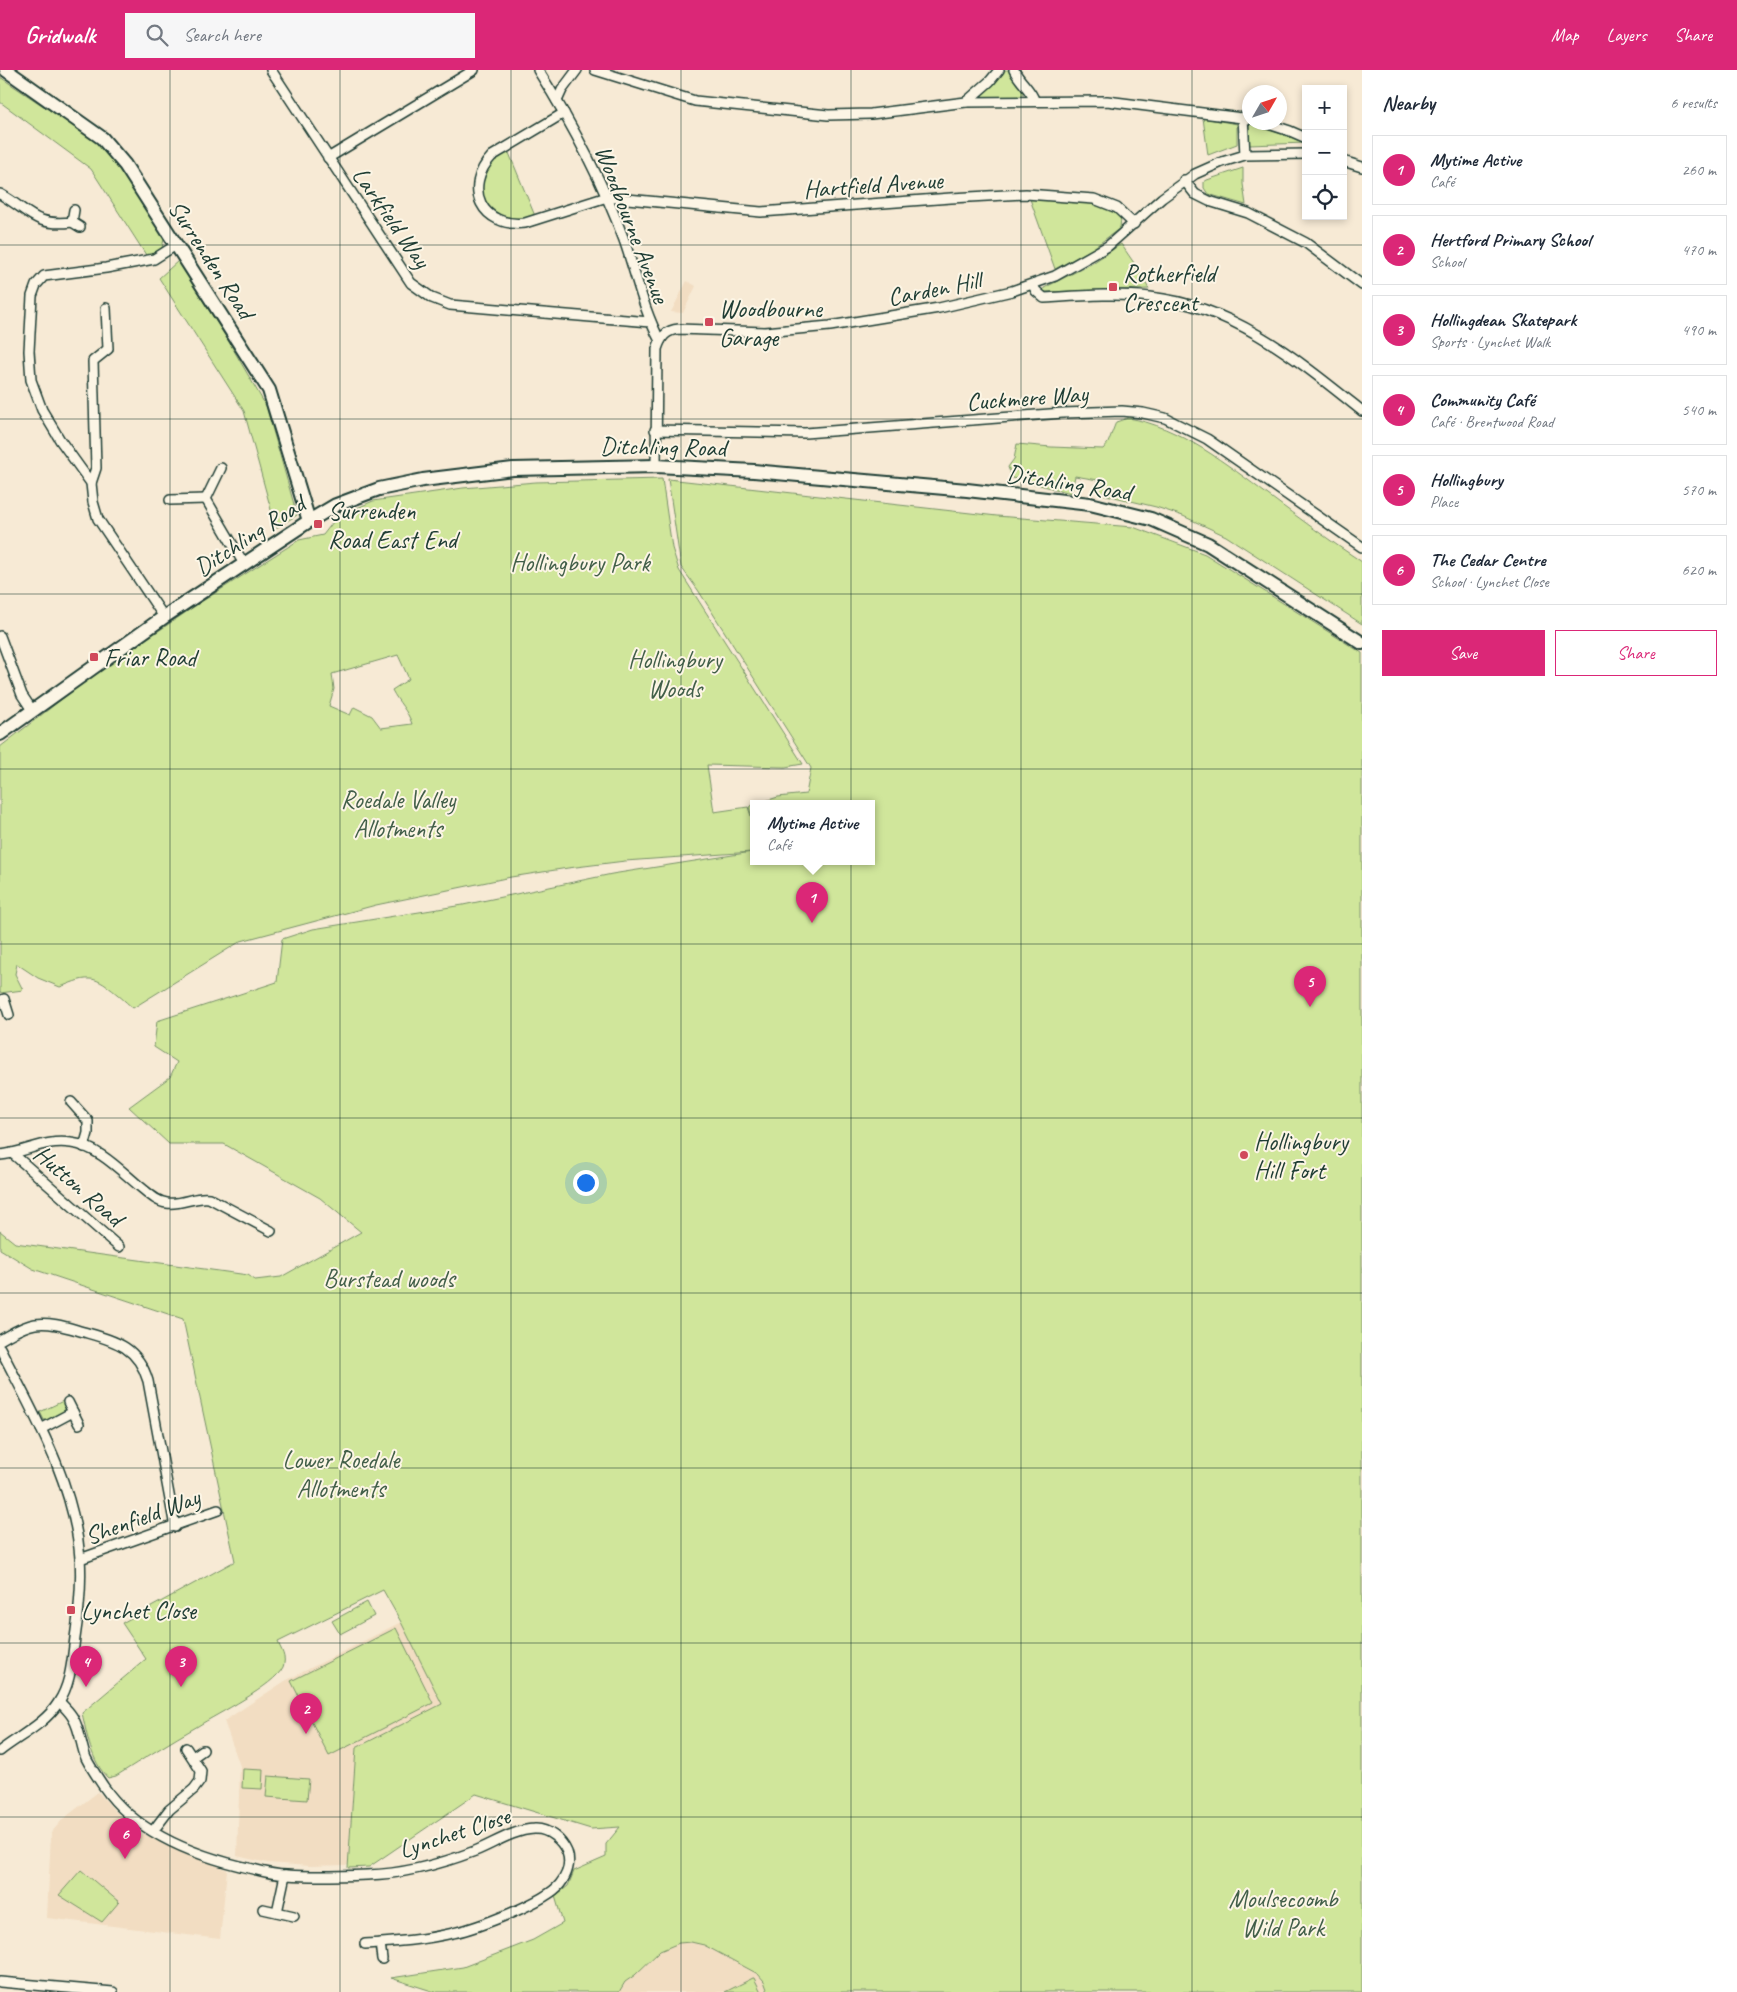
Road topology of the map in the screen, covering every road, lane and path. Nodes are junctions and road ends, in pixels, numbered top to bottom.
1 (271, 70) edge
2 (474, 70) edge
3 (538, 70) edge
4 (577, 70) edge
5 (595, 70) edge
6 (999, 70) edge
7 (1014, 70) edge
8 (12, 72) edge
9 (1034, 100) junction
10 (557, 101) junction
11 (966, 102) junction
12 (564, 113) junction
13 (1242, 118) edge
14 (1287, 129) edge
15 (1246, 130) edge
16 (1302, 136) edge
17 (1302, 154) edge
18 (1245, 155) junction
19 (328, 158) junction
20 (1347, 161) edge
21 (1362, 167) edge
22 (1184, 180) junction
23 (0, 194) edge
24 (607, 197) junction
25 (74, 210) dead end
26 (72, 222) junction
27 (1134, 224) junction
28 (80, 227) dead end
29 (176, 245) junction
30 (1033, 285) junction
31 (1362, 285) edge
32 (106, 308) dead end
33 (650, 322) junction
34 (660, 341) junction
35 (1362, 411) edge
36 (655, 430) junction
37 (656, 466) junction
38 (221, 468) dead end
39 (91, 483) junction
40 (170, 500) dead end
41 (206, 500) junction
42 (309, 521) junction
43 (1362, 547) edge
44 (244, 564) junction
45 (164, 617) junction
46 (0, 636) edge
47 (1362, 643) edge
48 (32, 710) junction
49 (0, 734) edge
50 (0, 1000) edge
51 (9, 1015) dead end
52 (71, 1102) dead end
53 (84, 1147) junction
54 (12, 1153) junction
55 (0, 1155) edge
56 (271, 1231) dead end
57 (119, 1247) dead end
58 (0, 1340) edge
59 (0, 1348) edge
60 (68, 1402) dead end
61 (73, 1412) junction
62 (79, 1424) dead end
63 (41, 1429) junction
64 (218, 1510) dead end
65 (174, 1527) junction
66 (80, 1559) junction
67 (60, 1702) junction
68 (186, 1748) dead end
69 (203, 1750) dead end
70 (0, 1751) edge
71 (192, 1757) junction
72 (153, 1831) junction
73 (285, 1876) junction
74 (263, 1909) dead end
75 (277, 1912) junction
76 (294, 1916) dead end
77 (380, 1943) junction
78 (365, 1944) dead end
79 (382, 1959) dead end
80 (0, 1982) edge
81 (113, 1992) edge

1 - 19 street, Larkfield Way
2 - 19 street
3 - 10 street, Woodbourne Avenue
4 - 10 street
5 - 11 street
6 - 11 street
7 - 9 street
8 - 29 street, Surrenden Road
9 - 11 street
9 - 13 street
10 - 12 street, Woodbourne Avenue
12 - 24 street, Woodbourne Avenue
12 - 24 street
14 - 16 street
15 - 18 street
17 - 18 street, Carden Hill
18 - 22 street, Carden Hill
19 - 33 street, Larkfield Way
20 - 21 street
22 - 27 street, Carden Hill
22 - 31 street
23 - 26 street
24 - 27 street, Hartfield Avenue
24 - 33 street, Woodbourne Avenue
25 - 26 street
26 - 28 street
27 - 30 street, Carden Hill
29 - 39 street
29 - 42 street, Surrenden Road
30 - 34 street, Carden Hill
30 - 35 street
32 - 39 street
33 - 34 street, Woodbourne Avenue
34 - 36 street
36 - 37 street
36 - 43 street, Cuckmere Way
37 - 42 street, Ditchling Road
37 - 47 street, Ditchling Road
38 - 41 street
39 - 45 street
40 - 41 street
41 - 44 street
42 - 44 street, Ditchling Road
44 - 45 street, Ditchling Road
45 - 48 street, Ditchling Road
46 - 48 street
48 - 49 street, Ditchling Road
50 - 51 street
52 - 53 street
53 - 54 street
53 - 56 street
54 - 55 street
54 - 57 street, Hutton Road
58 - 65 street
59 - 63 street
60 - 61 street
61 - 62 street
61 - 63 street
63 - 66 street
64 - 65 street, Shenfield Way
65 - 66 street, Shenfield Way
66 - 67 street
67 - 70 street
67 - 72 street, Lynchet Close
68 - 71 street
69 - 71 street
71 - 72 street
72 - 73 street, Lynchet Close
73 - 75 street
73 - 77 street, Lynchet Close
74 - 75 street
75 - 76 street
77 - 78 street, Lynchet Close
77 - 79 street
80 - 81 street

